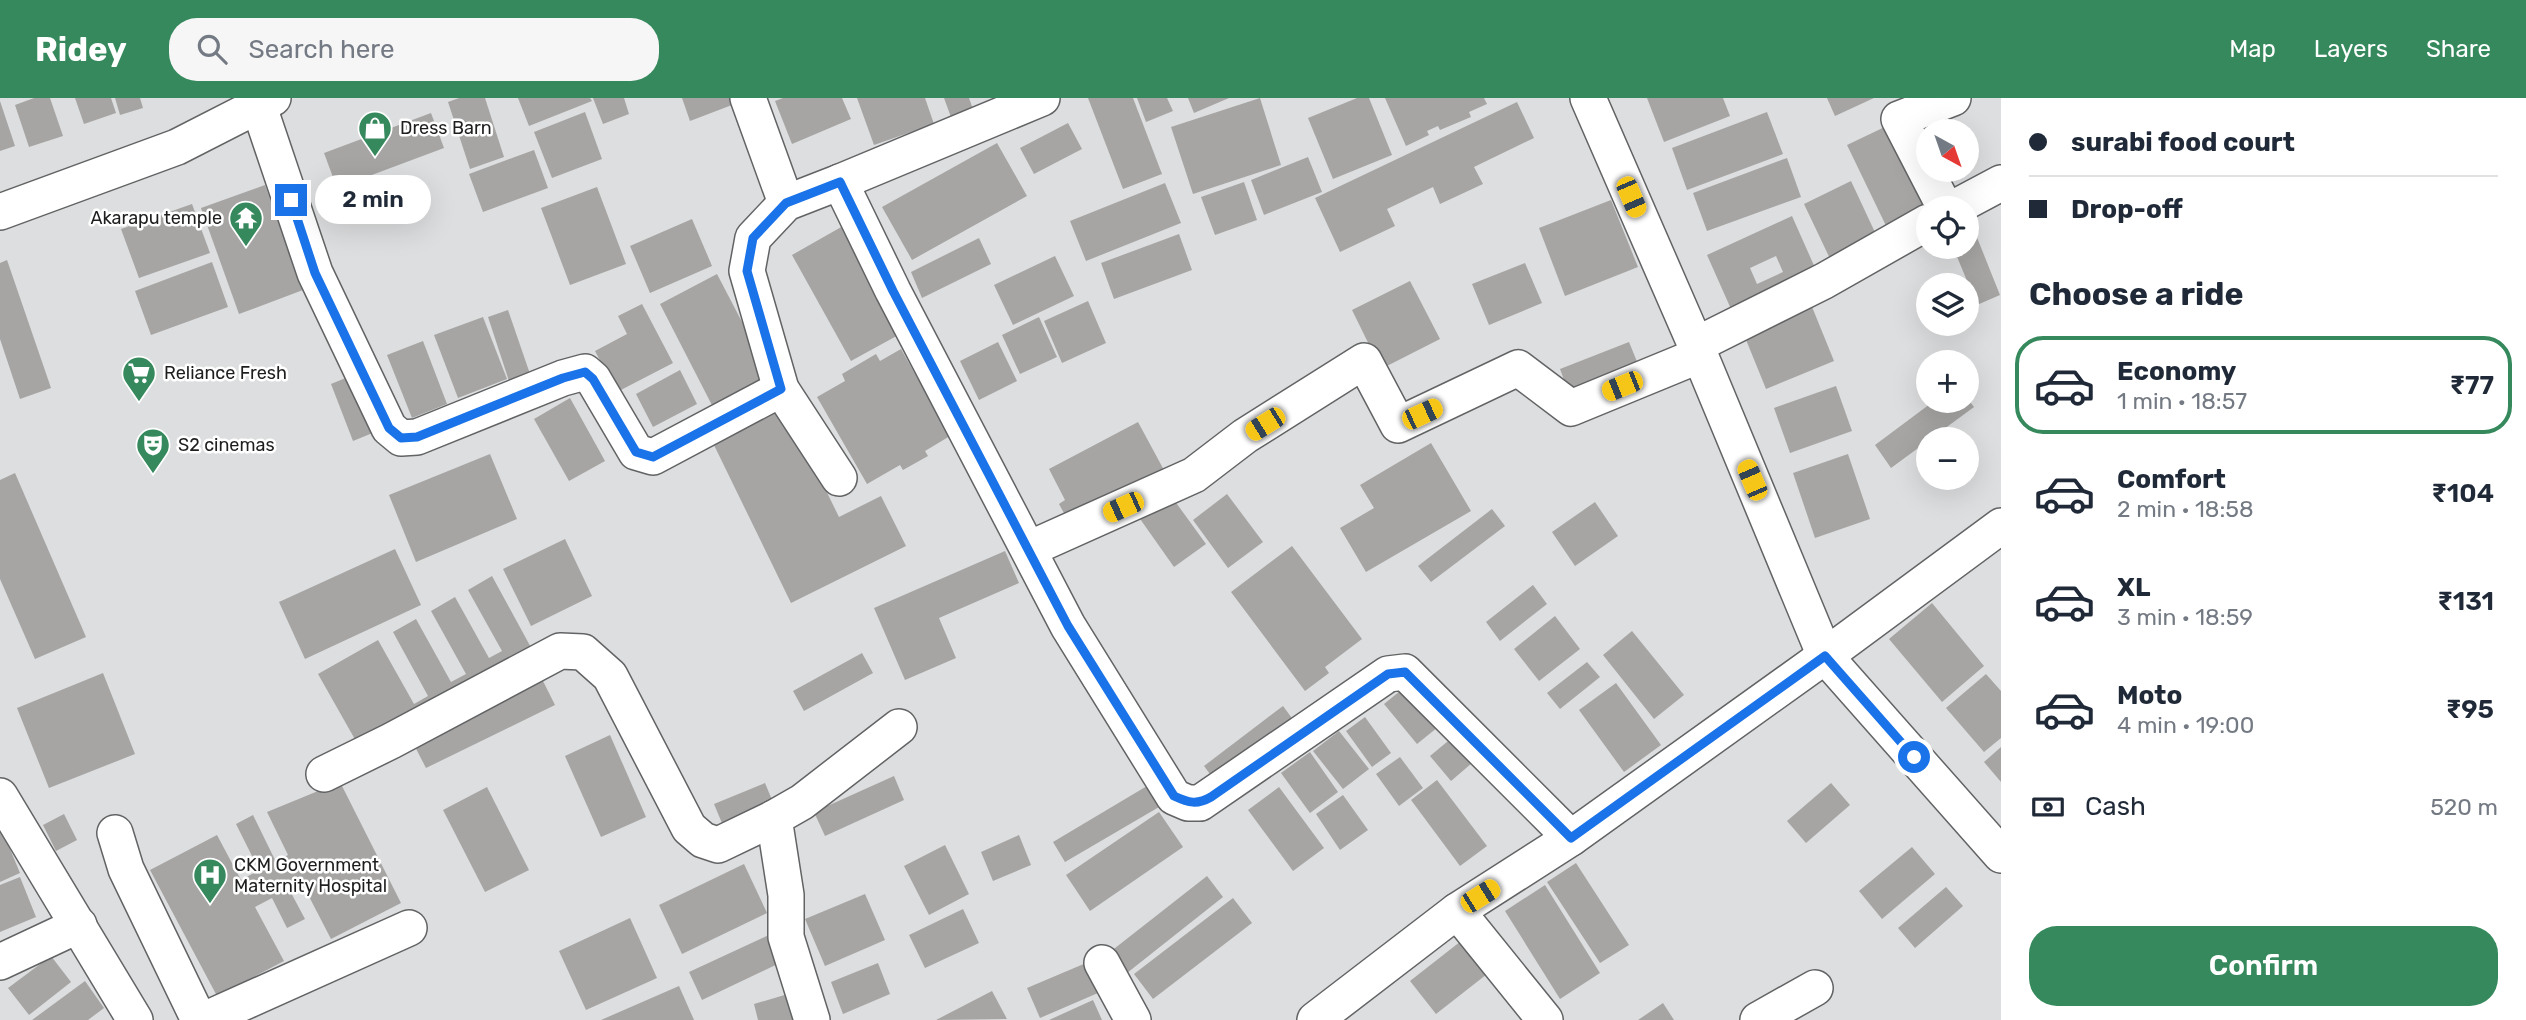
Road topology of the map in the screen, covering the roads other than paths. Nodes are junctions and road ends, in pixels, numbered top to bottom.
1 (748, 98) edge
2 (1042, 98) edge
3 (1588, 98) edge
4 (1953, 98) edge
5 (263, 100) edge
6 (1895, 109) edge
7 (840, 182) junction
8 (2001, 183) edge
9 (1939, 196) edge
10 (1977, 196) edge
11 (786, 203) junction
12 (0, 212) edge
13 (1916, 229) edge
14 (1698, 350) junction
15 (781, 389) junction
16 (839, 478) dead end
17 (2001, 526) edge
18 (1029, 549) junction
19 (1825, 656) junction
20 (899, 727) dead end
21 (324, 774) dead end
22 (0, 796) edge
23 (774, 818) junction
24 (115, 833) dead end
25 (1571, 838) junction
26 (1996, 839) edge
27 (1457, 911) junction
28 (79, 925) junction
29 (409, 928) dead end
30 (0, 962) edge
31 (1102, 963) dead end
32 (1815, 988) dead end
33 (135, 1020) edge
34 (202, 1020) edge
35 (812, 1020) edge
36 (1133, 1020) edge
37 (1315, 1020) edge
38 (1545, 1020) edge
39 (1758, 1020) edge

1 - 11 street
2 - 7 street
3 - 14 street
4 - 6 street
5 - 12 street
5 - 15 street
6 - 9 street
7 - 11 street
7 - 18 street
8 - 10 street
11 - 15 street
13 - 14 street
14 - 18 street
14 - 19 street
15 - 16 street
17 - 19 street
18 - 25 street
19 - 25 street
19 - 26 street
20 - 23 street
21 - 23 street
22 - 28 street
23 - 35 street
24 - 34 street
25 - 27 street
27 - 37 street
27 - 38 street
28 - 30 street
28 - 33 street
29 - 34 street
31 - 36 street
32 - 39 street

